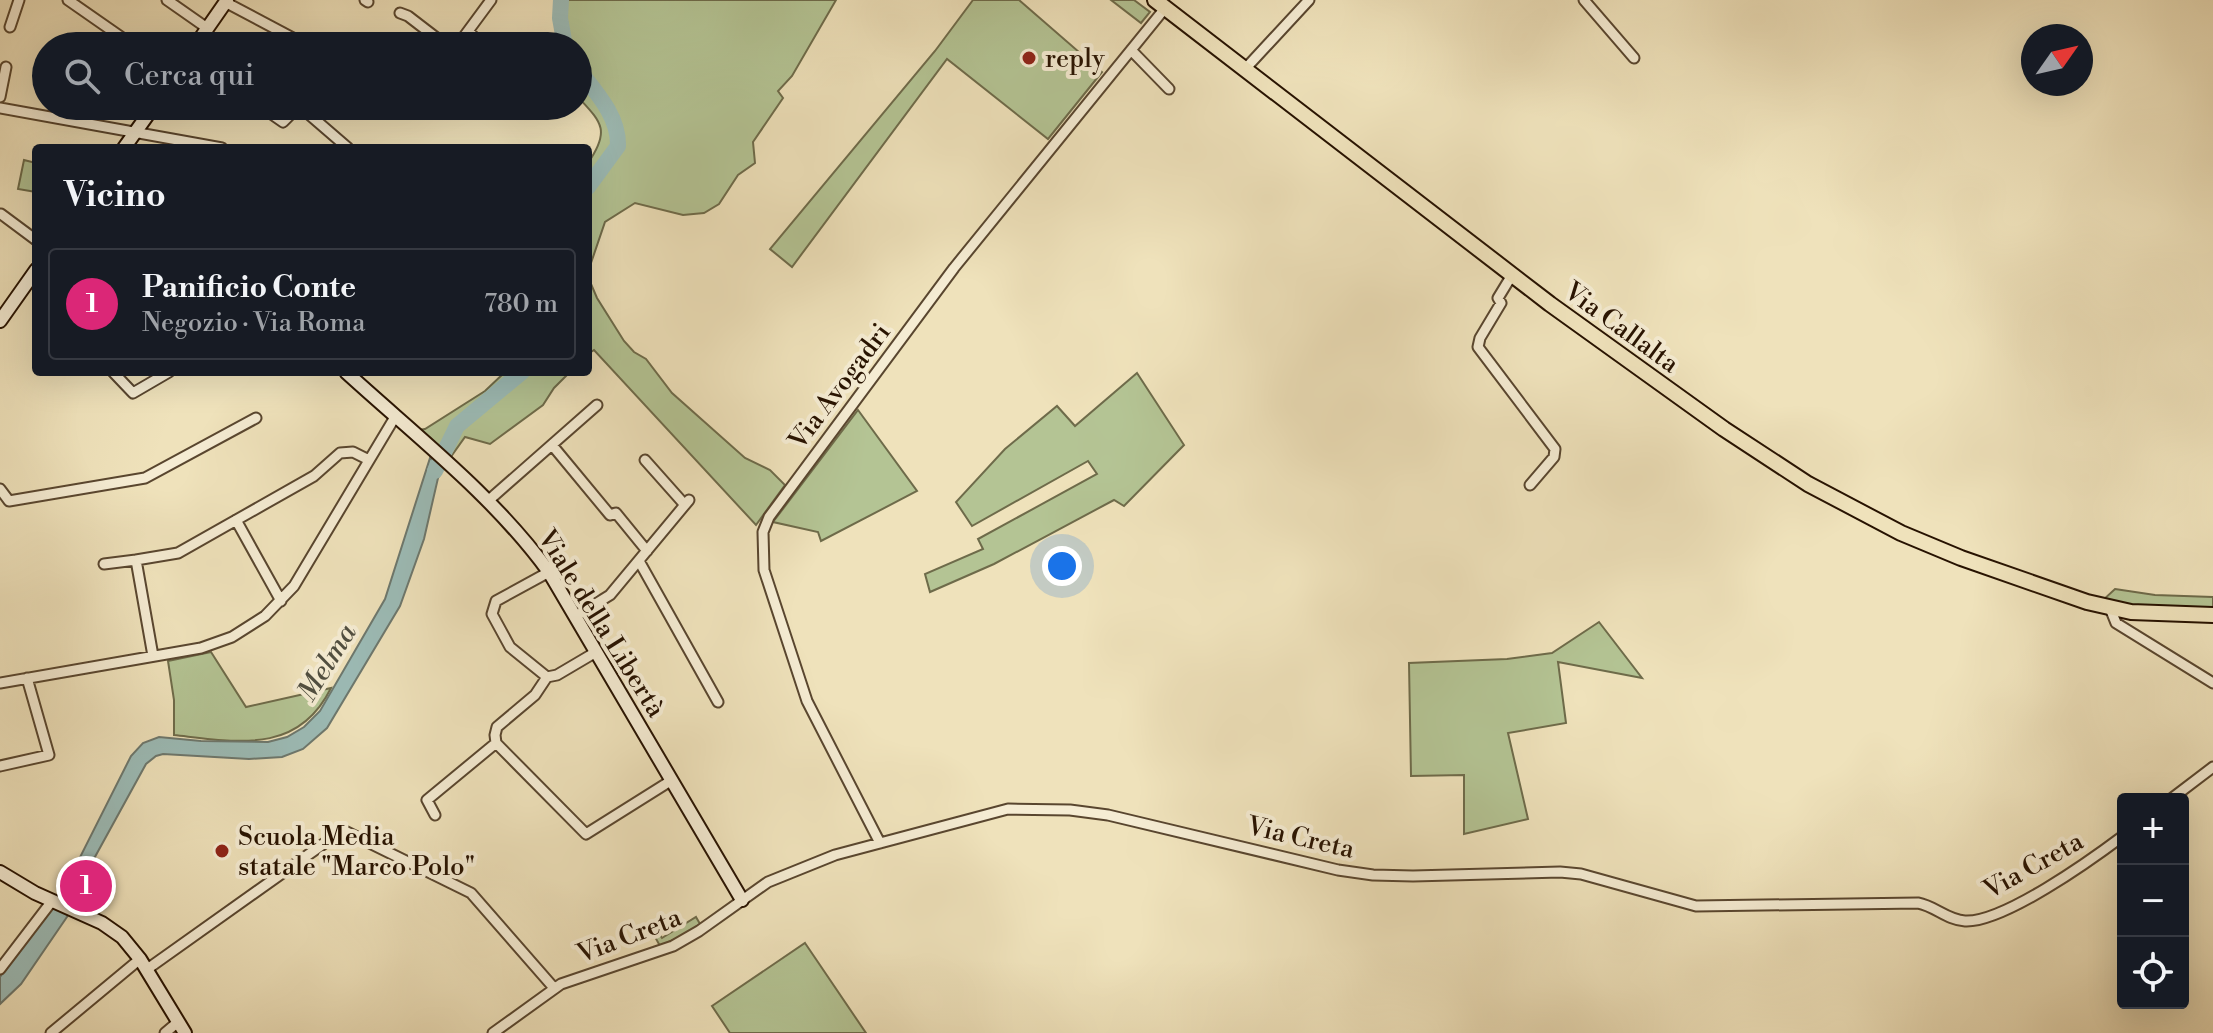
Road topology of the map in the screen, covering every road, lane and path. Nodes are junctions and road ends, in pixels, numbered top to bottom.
1 (19, 0) edge
2 (68, 0) edge
3 (167, 0) edge
4 (491, 0) edge
5 (1309, 0) edge
6 (1584, 0) edge
7 (226, 1) edge
8 (1161, 4) edge
9 (400, 13) dead end
10 (10, 27) dead end
11 (207, 28) junction
12 (469, 30) edge
13 (114, 32) edge
14 (204, 32) edge
15 (282, 32) edge
16 (429, 32) edge
17 (1131, 50) junction
18 (1634, 58) dead end
19 (6, 67) dead end
20 (1246, 68) junction
21 (1169, 89) dead end
22 (0, 97) edge
23 (0, 108) edge
24 (32, 113) edge
25 (71, 120) edge
26 (144, 120) edge
27 (316, 120) edge
28 (136, 131) junction
29 (127, 144) edge
30 (202, 144) edge
31 (343, 144) edge
32 (1, 214) edge
33 (32, 237) edge
34 (1512, 275) junction
35 (32, 287) edge
36 (0, 321) edge
37 (117, 376) edge
38 (162, 376) edge
39 (350, 376) edge
40 (597, 405) dead end
41 (395, 417) junction
42 (256, 418) dead end
43 (552, 445) junction
44 (369, 460) junction
45 (645, 460) dead end
46 (1530, 485) dead end
47 (0, 489) edge
48 (489, 500) junction
49 (4, 502) edge
50 (236, 520) junction
51 (647, 551) junction
52 (136, 560) junction
53 (639, 561) junction
54 (104, 564) dead end
55 (549, 572) junction
56 (281, 601) junction
57 (2110, 608) junction
58 (2213, 615) edge
59 (576, 616) junction
60 (596, 652) junction
61 (153, 656) junction
62 (547, 677) junction
63 (27, 678) junction
64 (0, 683) edge
65 (2213, 683) edge
66 (718, 702) dead end
67 (496, 743) junction
68 (0, 766) edge
69 (2213, 767) edge
70 (672, 780) junction
71 (2179, 793) edge
72 (435, 815) dead end
73 (2117, 840) edge
74 (880, 843) junction
75 (0, 872) edge
76 (742, 900) junction
77 (52, 901) junction
78 (143, 964) junction
79 (0, 969) edge
80 (554, 988) junction
81 (182, 1027) edge
82 (51, 1033) edge
83 (165, 1033) edge
84 (493, 1033) edge

1 - 10 street
2 - 13 street
3 - 11 street
4 - 12 street
5 - 20 street
6 - 18 street
7 - 11 street
7 - 15 street
8 - 17 street, Via Avogadri
8 - 20 main road, Via Callalta
9 - 16 street
11 - 14 street
17 - 21 street
17 - 74 street, Via Avogadri
19 - 22 street
20 - 34 main road, Via Callalta
23 - 24 street
25 - 28 street
26 - 28 street
27 - 31 street
28 - 29 street
28 - 30 street
32 - 33 street
34 - 46 street
34 - 57 main road, Via Callalta
35 - 36 street
37 - 38 street
39 - 41 street, Viale della Libertà
40 - 43 street
41 - 44 street
41 - 48 street, Viale della Libertà
42 - 49 street
43 - 48 street
43 - 51 street
44 - 50 street
44 - 56 street
45 - 51 street
47 - 49 street
48 - 55 street, Viale della Libertà
50 - 52 street
50 - 56 street
51 - 53 street
52 - 54 street
52 - 61 street
53 - 59 street
53 - 66 street
55 - 59 street, Viale della Libertà
55 - 62 street
56 - 61 street
57 - 58 main road, Via Callalta
57 - 65 street, Via Callalta
59 - 60 street, Viale della Libertà
60 - 62 street
60 - 70 street, Viale della Libertà
61 - 63 street
62 - 67 street
63 - 64 street
63 - 68 street
67 - 70 street
67 - 72 street
69 - 71 street
70 - 76 street, Viale della Libertà
73 - 74 street, Via Creta
74 - 76 street, Via Creta
75 - 77 street
76 - 80 street, Via Creta
77 - 78 street
77 - 79 street
78 - 80 street
78 - 81 street
78 - 82 street
80 - 84 street, Via Creta
81 - 83 street

